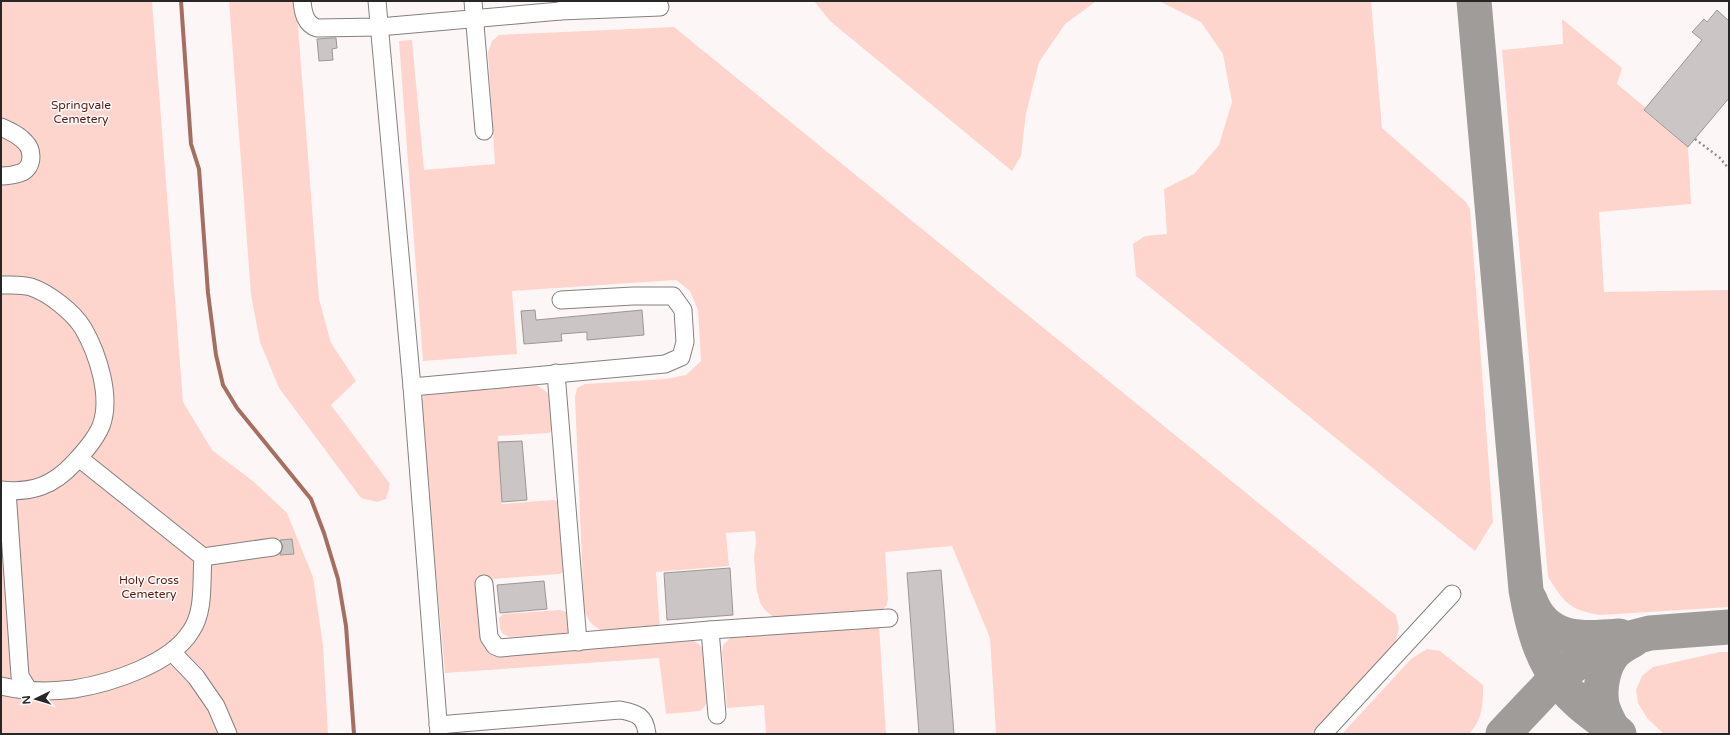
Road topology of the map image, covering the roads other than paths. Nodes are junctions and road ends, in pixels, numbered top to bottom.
1 (302, 1) edge
2 (377, 1) edge
3 (473, 1) edge
4 (575, 1) edge
5 (660, 7) dead end
6 (560, 12) junction
7 (475, 18) junction
8 (379, 27) junction
9 (1, 127) edge
10 (484, 131) dead end
11 (1, 176) edge
12 (1, 285) edge
13 (561, 300) dead end
14 (556, 374) junction
15 (412, 387) junction
16 (79, 458) junction
17 (4, 491) edge
18 (273, 547) dead end
19 (203, 557) junction
20 (484, 584) dead end
21 (1452, 594) dead end
22 (889, 618) dead end
23 (710, 630) junction
24 (578, 642) junction
25 (172, 652) junction
26 (1, 686) edge
27 (28, 689) junction
28 (716, 715) dead end
29 (439, 729) edge
30 (228, 734) edge
31 (647, 734) edge
32 (1323, 734) edge

1 - 8 lane
2 - 8 lane
3 - 7 lane
4 - 6 lane
5 - 6 lane
6 - 7 lane
7 - 8 lane
7 - 10 lane
8 - 15 lane
9 - 11 lane
12 - 16 lane
13 - 14 lane
14 - 15 lane
14 - 24 lane
15 - 29 lane
16 - 17 lane
16 - 19 lane
17 - 27 lane
18 - 19 lane
19 - 25 lane
20 - 24 lane
21 - 32 lane
22 - 23 lane
23 - 24 lane
23 - 28 lane
25 - 27 lane
25 - 30 lane
26 - 27 lane
29 - 31 lane

